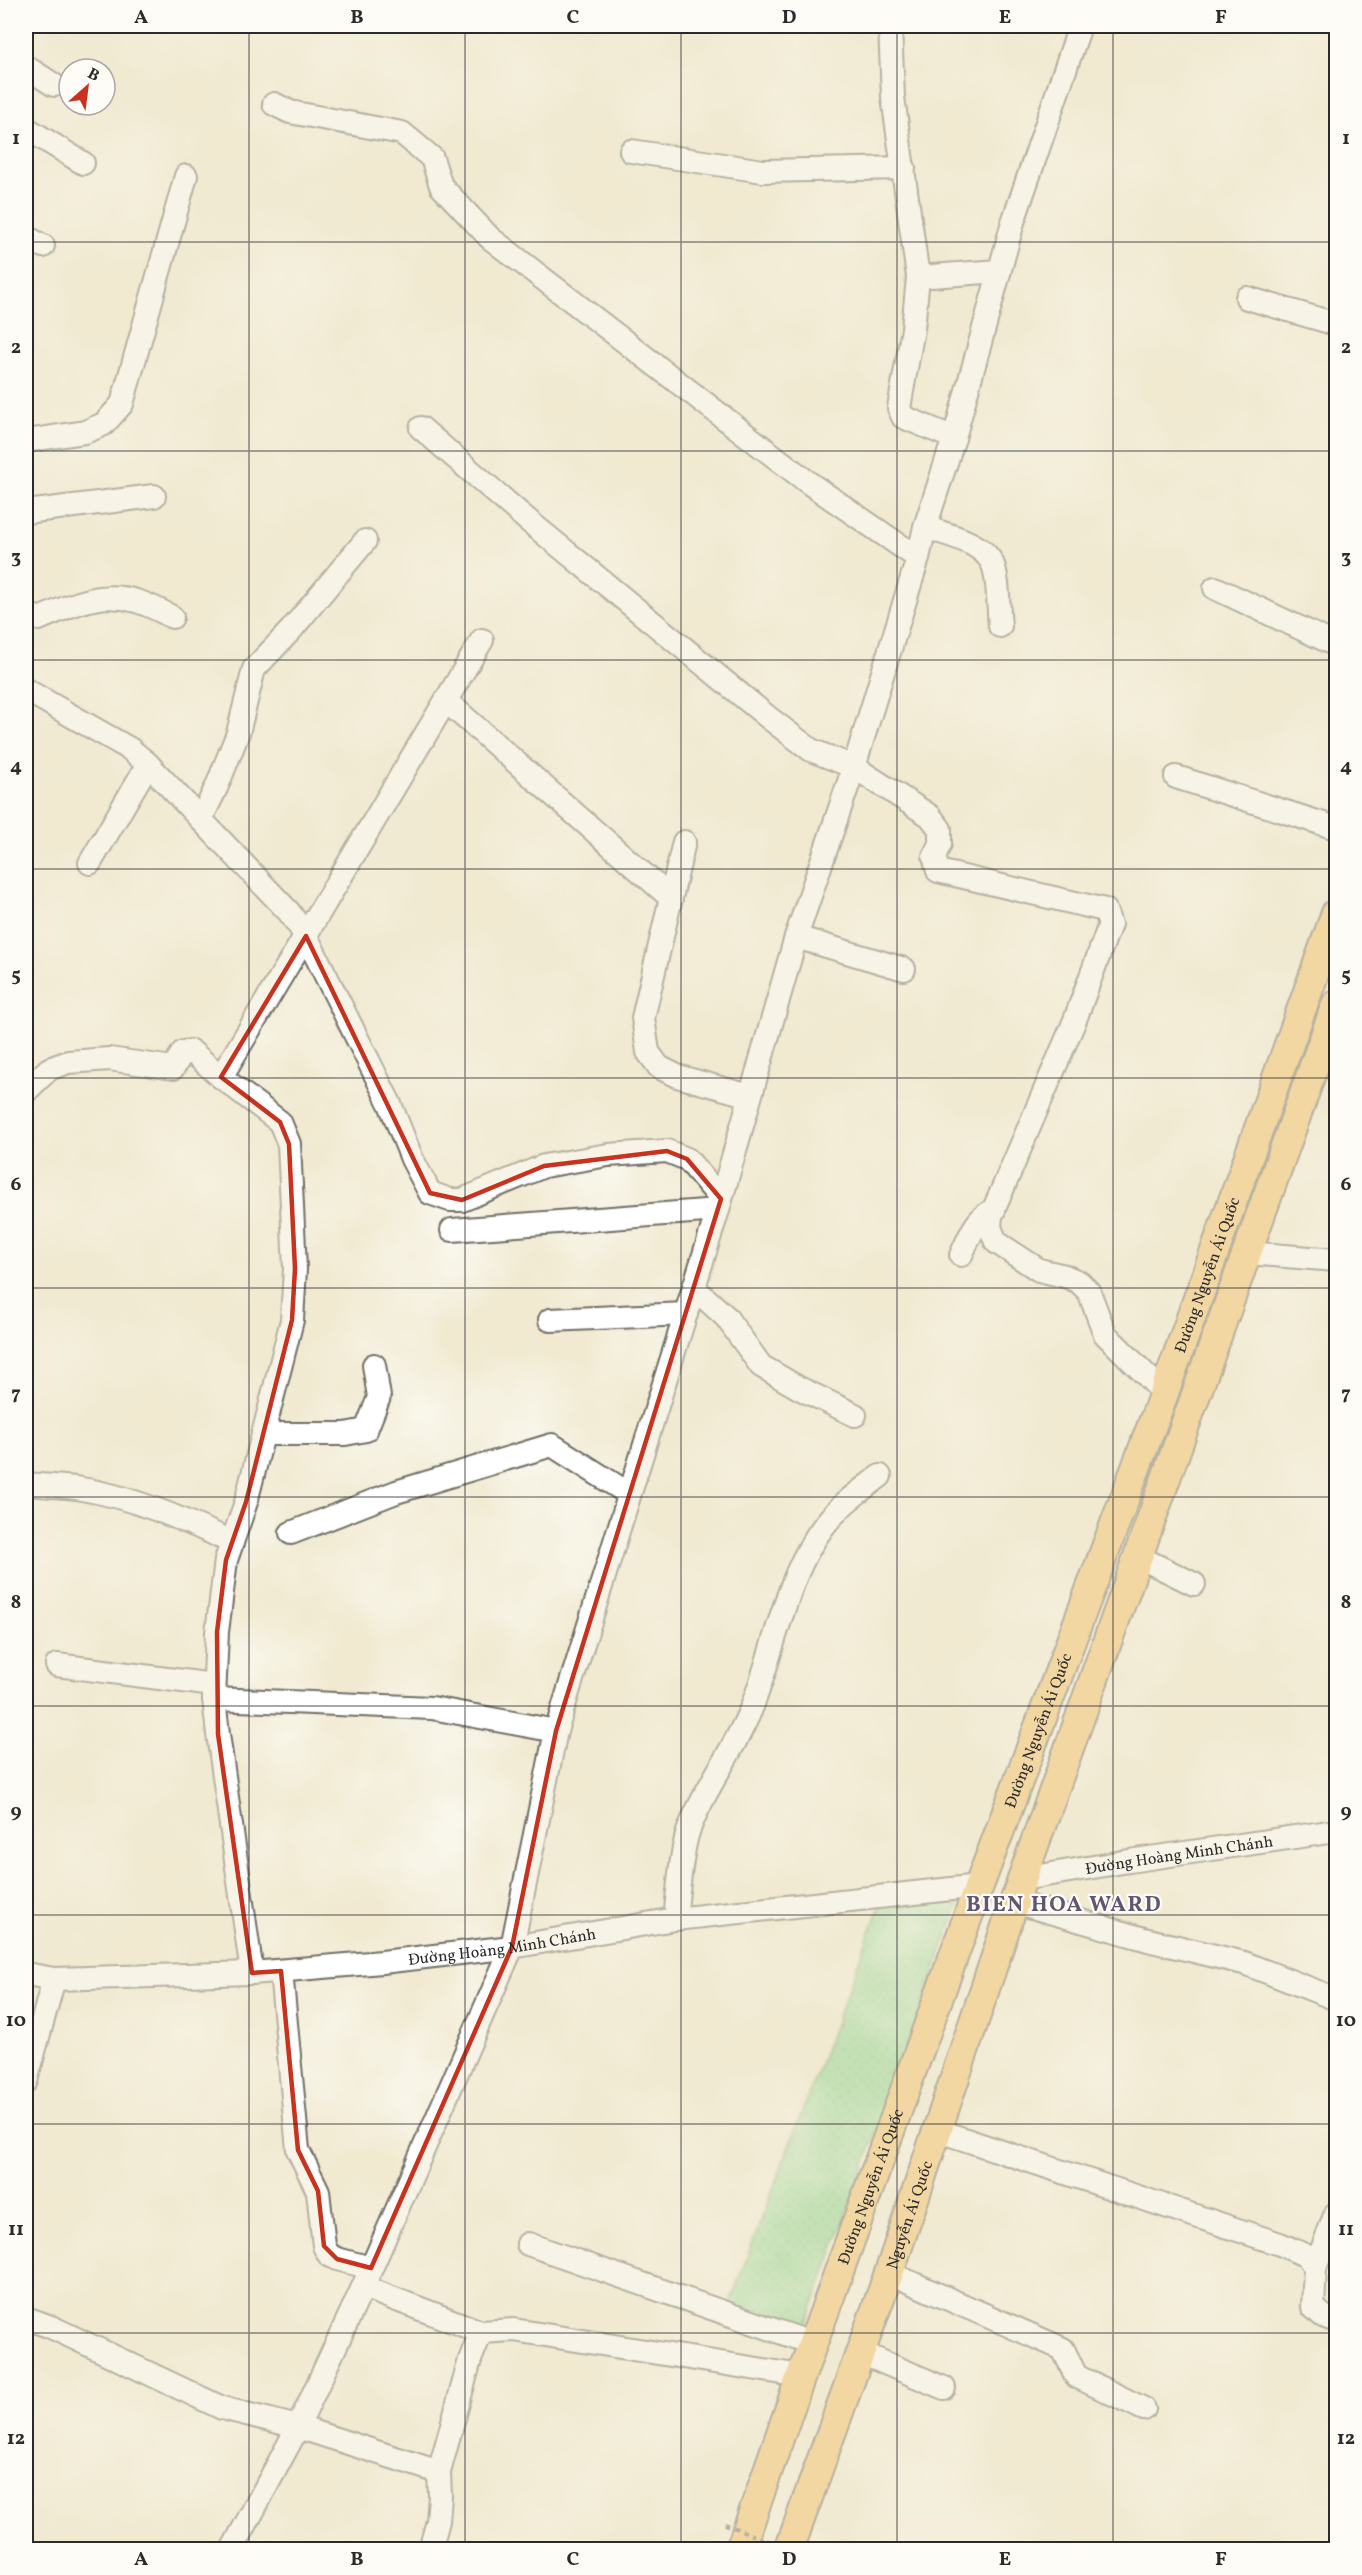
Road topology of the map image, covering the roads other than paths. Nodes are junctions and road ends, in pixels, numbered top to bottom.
1 (890, 26) edge
2 (1080, 26) edge
3 (26, 66) edge
4 (54, 85) dead end
5 (274, 104) dead end
6 (26, 128) edge
7 (630, 151) dead end
8 (83, 163) dead end
9 (904, 168) junction
10 (186, 176) dead end
11 (999, 271) junction
12 (918, 277) junction
13 (1247, 298) dead end
14 (1336, 324) edge
15 (421, 428) dead end
16 (954, 438) junction
17 (26, 441) edge
18 (154, 496) dead end
19 (26, 512) edge
20 (925, 527) junction
21 (364, 541) dead end
22 (918, 558) junction
23 (1215, 588) dead end
24 (26, 613) edge
25 (172, 617) dead end
26 (1000, 626) dead end
27 (482, 640) dead end
28 (1336, 645) edge
29 (26, 690) edge
30 (446, 701) junction
31 (148, 764) junction
32 (854, 766) junction
33 (1176, 777) dead end
34 (201, 819) junction
35 (1336, 828) edge
36 (684, 842) dead end
37 (90, 863) dead end
38 (671, 898) junction
39 (1336, 913) edge
40 (306, 936) junction
41 (796, 937) junction
42 (904, 969) dead end
43 (1336, 1005) edge
44 (221, 1077) junction
45 (26, 1090) edge
46 (750, 1096) junction
47 (720, 1204) junction
48 (994, 1210) junction
49 (452, 1230) dead end
50 (1247, 1253) junction
51 (962, 1255) dead end
52 (1336, 1260) edge
53 (694, 1288) junction
54 (686, 1314) junction
55 (550, 1320) dead end
56 (374, 1365) dead end
57 (1164, 1393) junction
58 (855, 1415) dead end
59 (263, 1434) junction
60 (880, 1476) dead end
61 (26, 1484) edge
62 (629, 1494) junction
63 (291, 1533) dead end
64 (232, 1542) junction
65 (1137, 1556) junction
66 (1194, 1584) dead end
67 (57, 1665) dead end
68 (214, 1692) junction
69 (556, 1731) junction
70 (1336, 1831) edge
71 (979, 1887) junction
72 (1018, 1891) junction
73 (675, 1919) junction
74 (512, 1947) junction
75 (281, 1971) junction
76 (252, 1972) junction
77 (26, 1974) edge
78 (54, 1979) junction
79 (1336, 1999) edge
80 (26, 2081) edge
81 (936, 2130) junction
82 (1336, 2213) edge
83 (528, 2244) dead end
84 (1315, 2268) junction
85 (889, 2272) junction
86 (367, 2277) junction
87 (26, 2318) edge
88 (1336, 2321) edge
89 (480, 2332) junction
90 (814, 2344) junction
91 (859, 2352) junction
92 (801, 2376) junction
93 (944, 2388) dead end
94 (1144, 2409) dead end
95 (298, 2427) junction
96 (439, 2472) junction
97 (232, 2550) edge
98 (430, 2550) edge
99 (740, 2550) edge
100 (789, 2550) edge

1 - 9 street
2 - 11 street
3 - 4 street
5 - 22 street
6 - 8 street
7 - 9 street
9 - 12 street
10 - 17 street
11 - 12 street
11 - 16 street
12 - 16 street
13 - 14 street
15 - 32 street
16 - 20 street
18 - 19 street
20 - 22 street
20 - 26 street
21 - 34 street
22 - 32 street
23 - 28 street
24 - 25 street
27 - 30 street
29 - 31 street
30 - 38 street
30 - 40 street
31 - 34 street
31 - 37 street
32 - 41 street
32 - 48 street
33 - 35 street
34 - 40 street
36 - 38 street
38 - 46 street
39 - 57 main road, Đường Nguyễn Ái Quốc
40 - 44 street
40 - 47 street
41 - 42 street
41 - 46 street
43 - 50 main road, Đường Nguyễn Ái Quốc
44 - 45 street
44 - 59 street
46 - 47 street
47 - 49 street
47 - 53 street
48 - 51 street
48 - 57 street
50 - 52 street
50 - 65 main road, Đường Nguyễn Ái Quốc
53 - 54 street
53 - 58 street
54 - 55 street
54 - 62 street
56 - 59 street
57 - 71 main road, Đường Nguyễn Ái Quốc
59 - 64 street
60 - 73 street
61 - 64 street
62 - 63 street
62 - 69 street
64 - 68 street
65 - 66 street
65 - 72 main road, Đường Nguyễn Ái Quốc
67 - 68 street
68 - 69 street
68 - 76 street
69 - 74 street
70 - 72 street, Đường Hoàng Minh Chánh
71 - 72 main road
71 - 73 street, Đường Hoàng Minh Chánh
71 - 90 main road, Đường Nguyễn Ái Quốc
72 - 79 street
72 - 81 main road, Nguyễn Ái Quốc
73 - 74 street, Đường Hoàng Minh Chánh
74 - 75 street, Đường Hoàng Minh Chánh
74 - 86 street
75 - 76 street, Đường Hoàng Minh Chánh
75 - 86 street
76 - 78 street, Đường Hoàng Minh Chánh
77 - 78 street, Đường Hoàng Minh Chánh
78 - 80 street
81 - 84 street
81 - 85 main road, Nguyễn Ái Quốc
82 - 84 street
83 - 90 street
84 - 88 street
85 - 91 main road, Nguyễn Ái Quốc
85 - 94 street
86 - 89 street
86 - 95 street
87 - 95 street
89 - 92 street
89 - 96 street
90 - 92 main road, Đường Nguyễn Ái Quốc
91 - 93 street
91 - 100 main road, Nguyễn Ái Quốc
92 - 99 main road, Đường Nguyễn Ái Quốc
95 - 96 street
95 - 97 street
96 - 98 street

